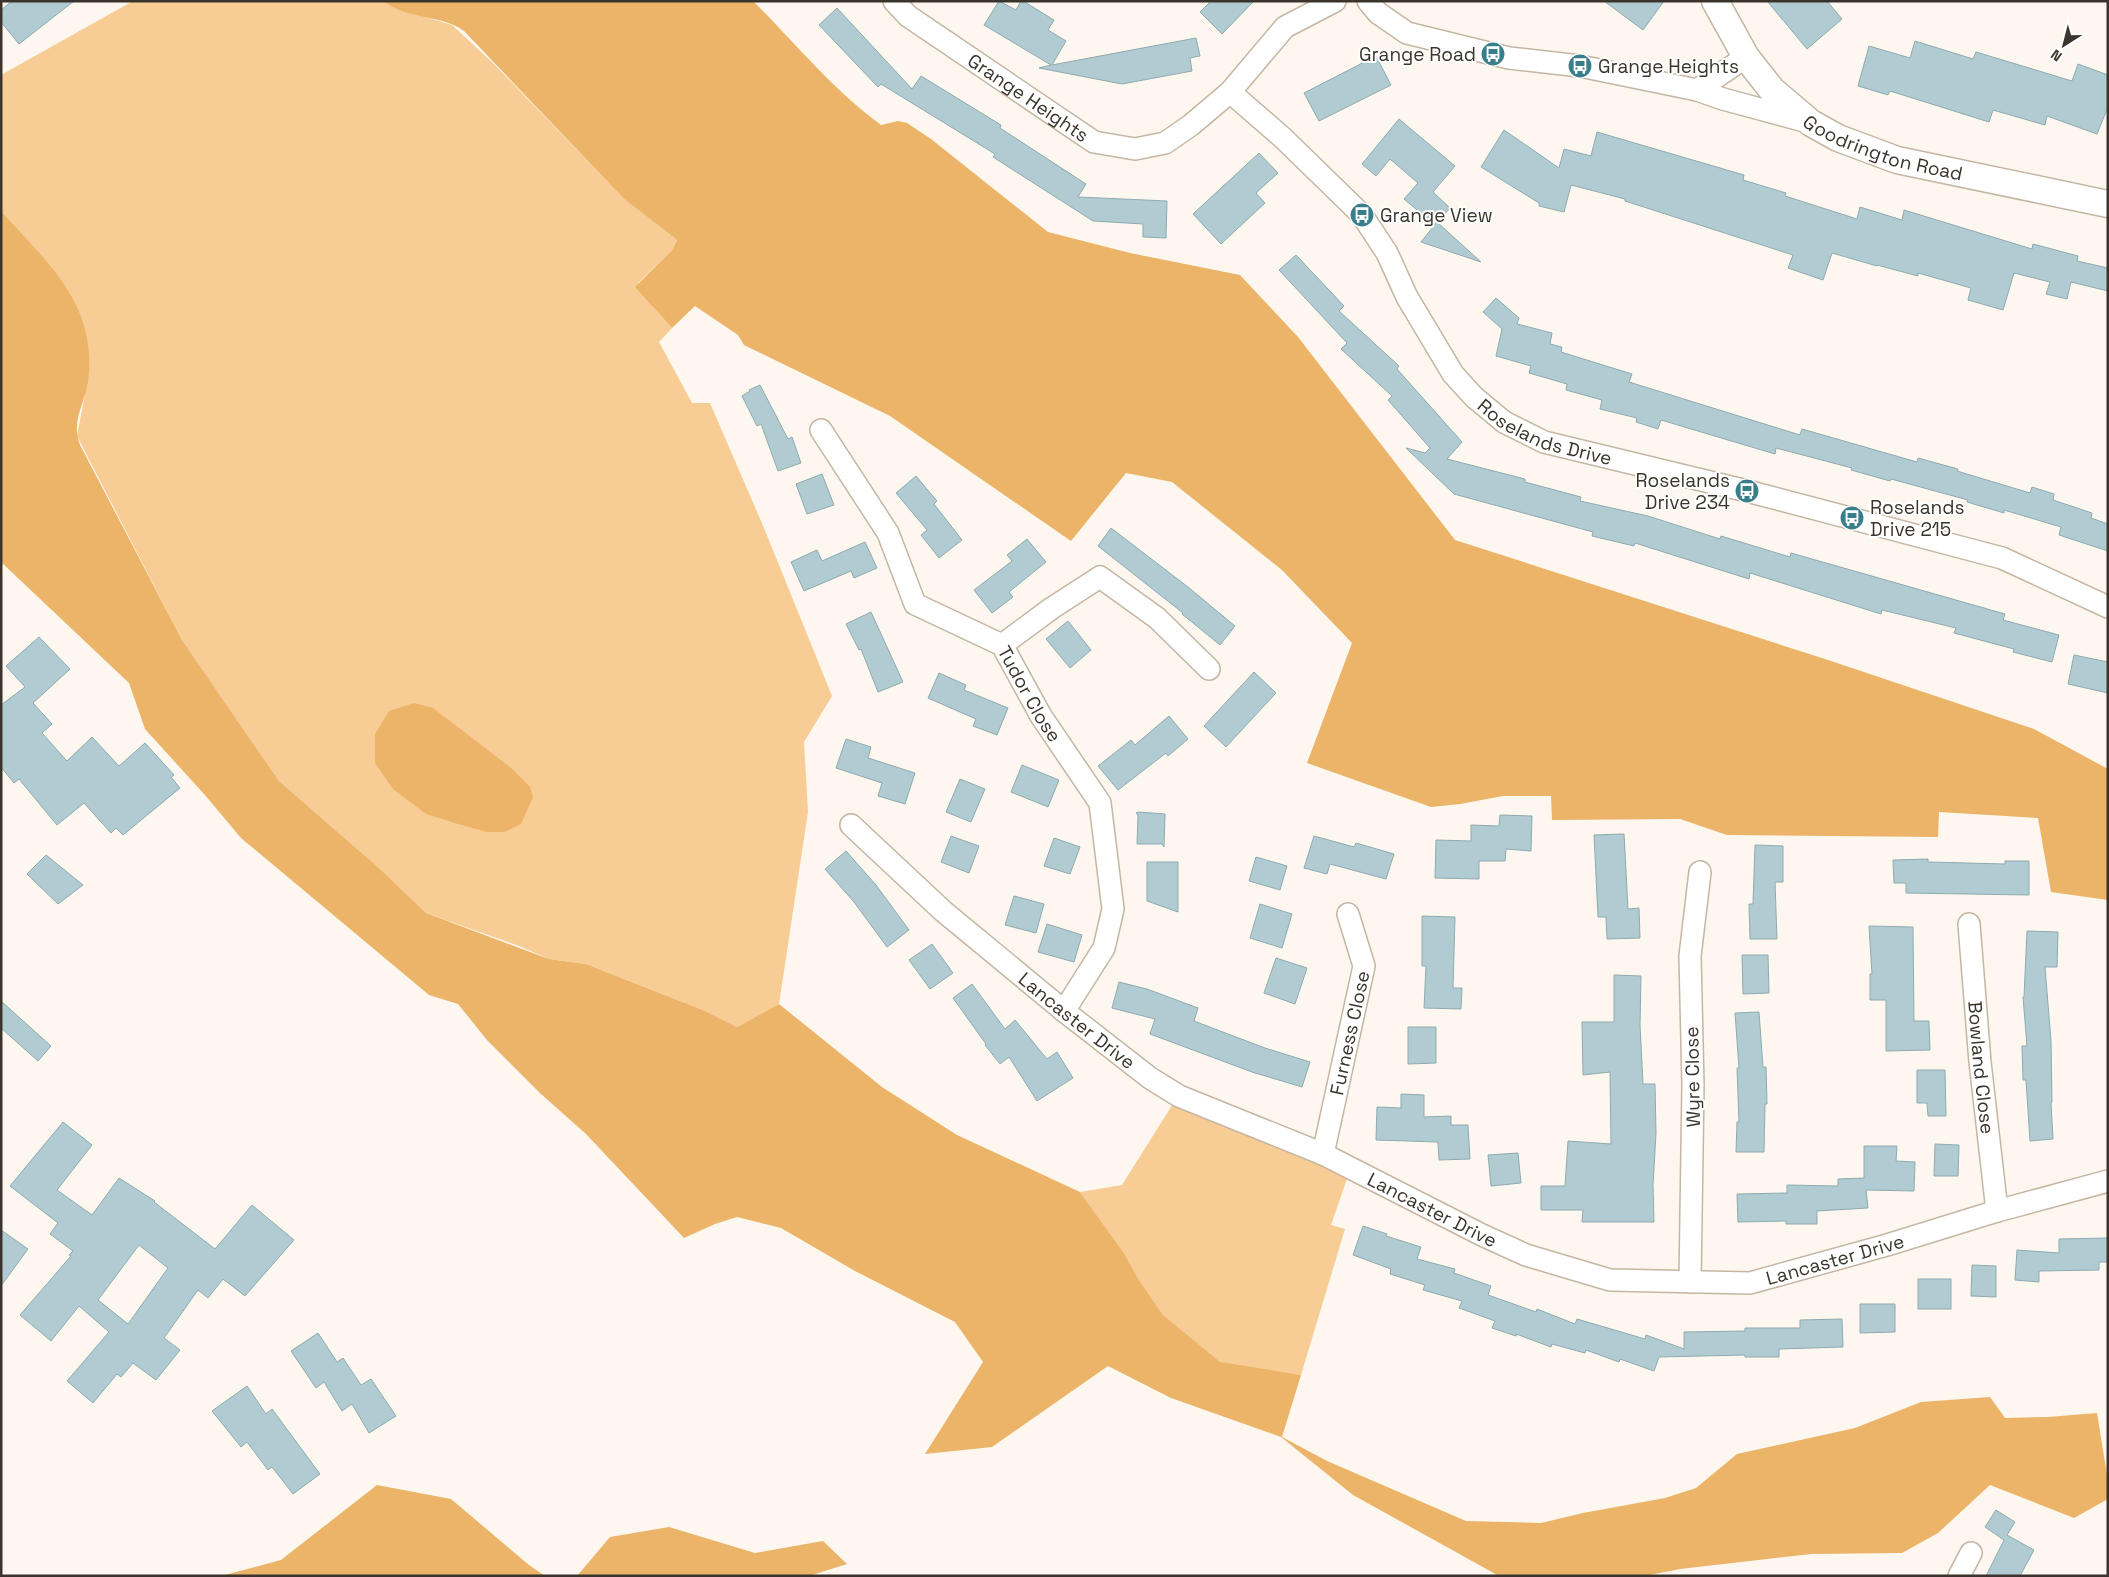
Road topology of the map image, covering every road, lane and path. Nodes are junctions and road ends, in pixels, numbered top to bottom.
1 (894, 1) edge
2 (1335, 1) edge
3 (1368, 1) edge
4 (1715, 1) edge
5 (1746, 57) junction
6 (1697, 90) junction
7 (1230, 92) junction
8 (1811, 123) junction
9 (2108, 204) edge
10 (821, 430) dead end
11 (2108, 607) edge
12 (1002, 645) junction
13 (1209, 669) dead end
14 (851, 825) dead end
15 (1700, 872) dead end
16 (1348, 914) dead end
17 (1969, 924) dead end
18 (1064, 1011) junction
19 (1323, 1154) junction
20 (2108, 1181) edge
21 (1998, 1211) junction
22 (1690, 1282) junction
23 (1971, 1553) dead end
24 (1959, 1576) edge

1 - 7 street, Grange Heights
2 - 7 street, Grange Heights
3 - 6 street
4 - 5 street, Goodrington Road
5 - 6 street
5 - 8 street, Goodrington Road
6 - 8 street
7 - 11 street, Roselands Drive
8 - 9 street, Goodrington Road
10 - 12 street, Tudor Close
12 - 13 street
12 - 18 street, Tudor Close
14 - 18 street, Lancaster Drive
15 - 22 street, Wyre Close
16 - 19 street, Furness Close
17 - 21 street, Bowland Close
18 - 19 street, Lancaster Drive
19 - 22 street, Lancaster Drive
20 - 21 street, Lancaster Drive
21 - 22 street, Lancaster Drive
23 - 24 street

